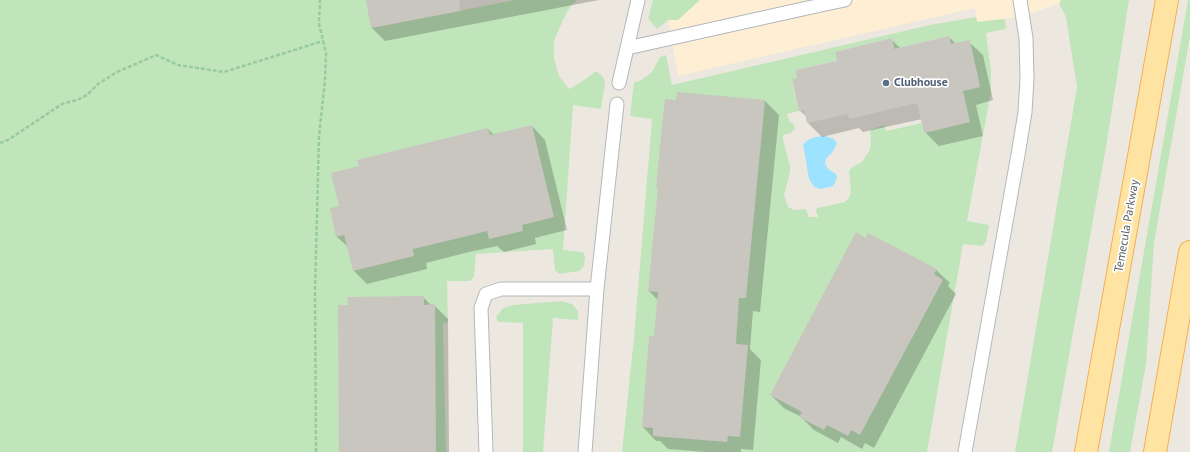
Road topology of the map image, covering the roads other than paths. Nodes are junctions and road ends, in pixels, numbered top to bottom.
1 (638, 0) edge
2 (845, 0) edge
3 (1020, 0) edge
4 (1167, 0) edge
5 (820, 3) edge
6 (627, 48) junction
7 (619, 83) dead end
8 (617, 104) dead end
9 (1190, 252) edge
10 (597, 289) junction
11 (486, 452) edge
12 (585, 452) edge
13 (965, 452) edge
14 (1086, 452) edge
15 (1155, 452) edge

1 - 6 lane
2 - 5 lane
3 - 13 lane
4 - 14 main road, Temecula Parkway
5 - 6 lane
6 - 7 lane
8 - 10 lane
9 - 15 main road
10 - 11 lane
10 - 12 lane

